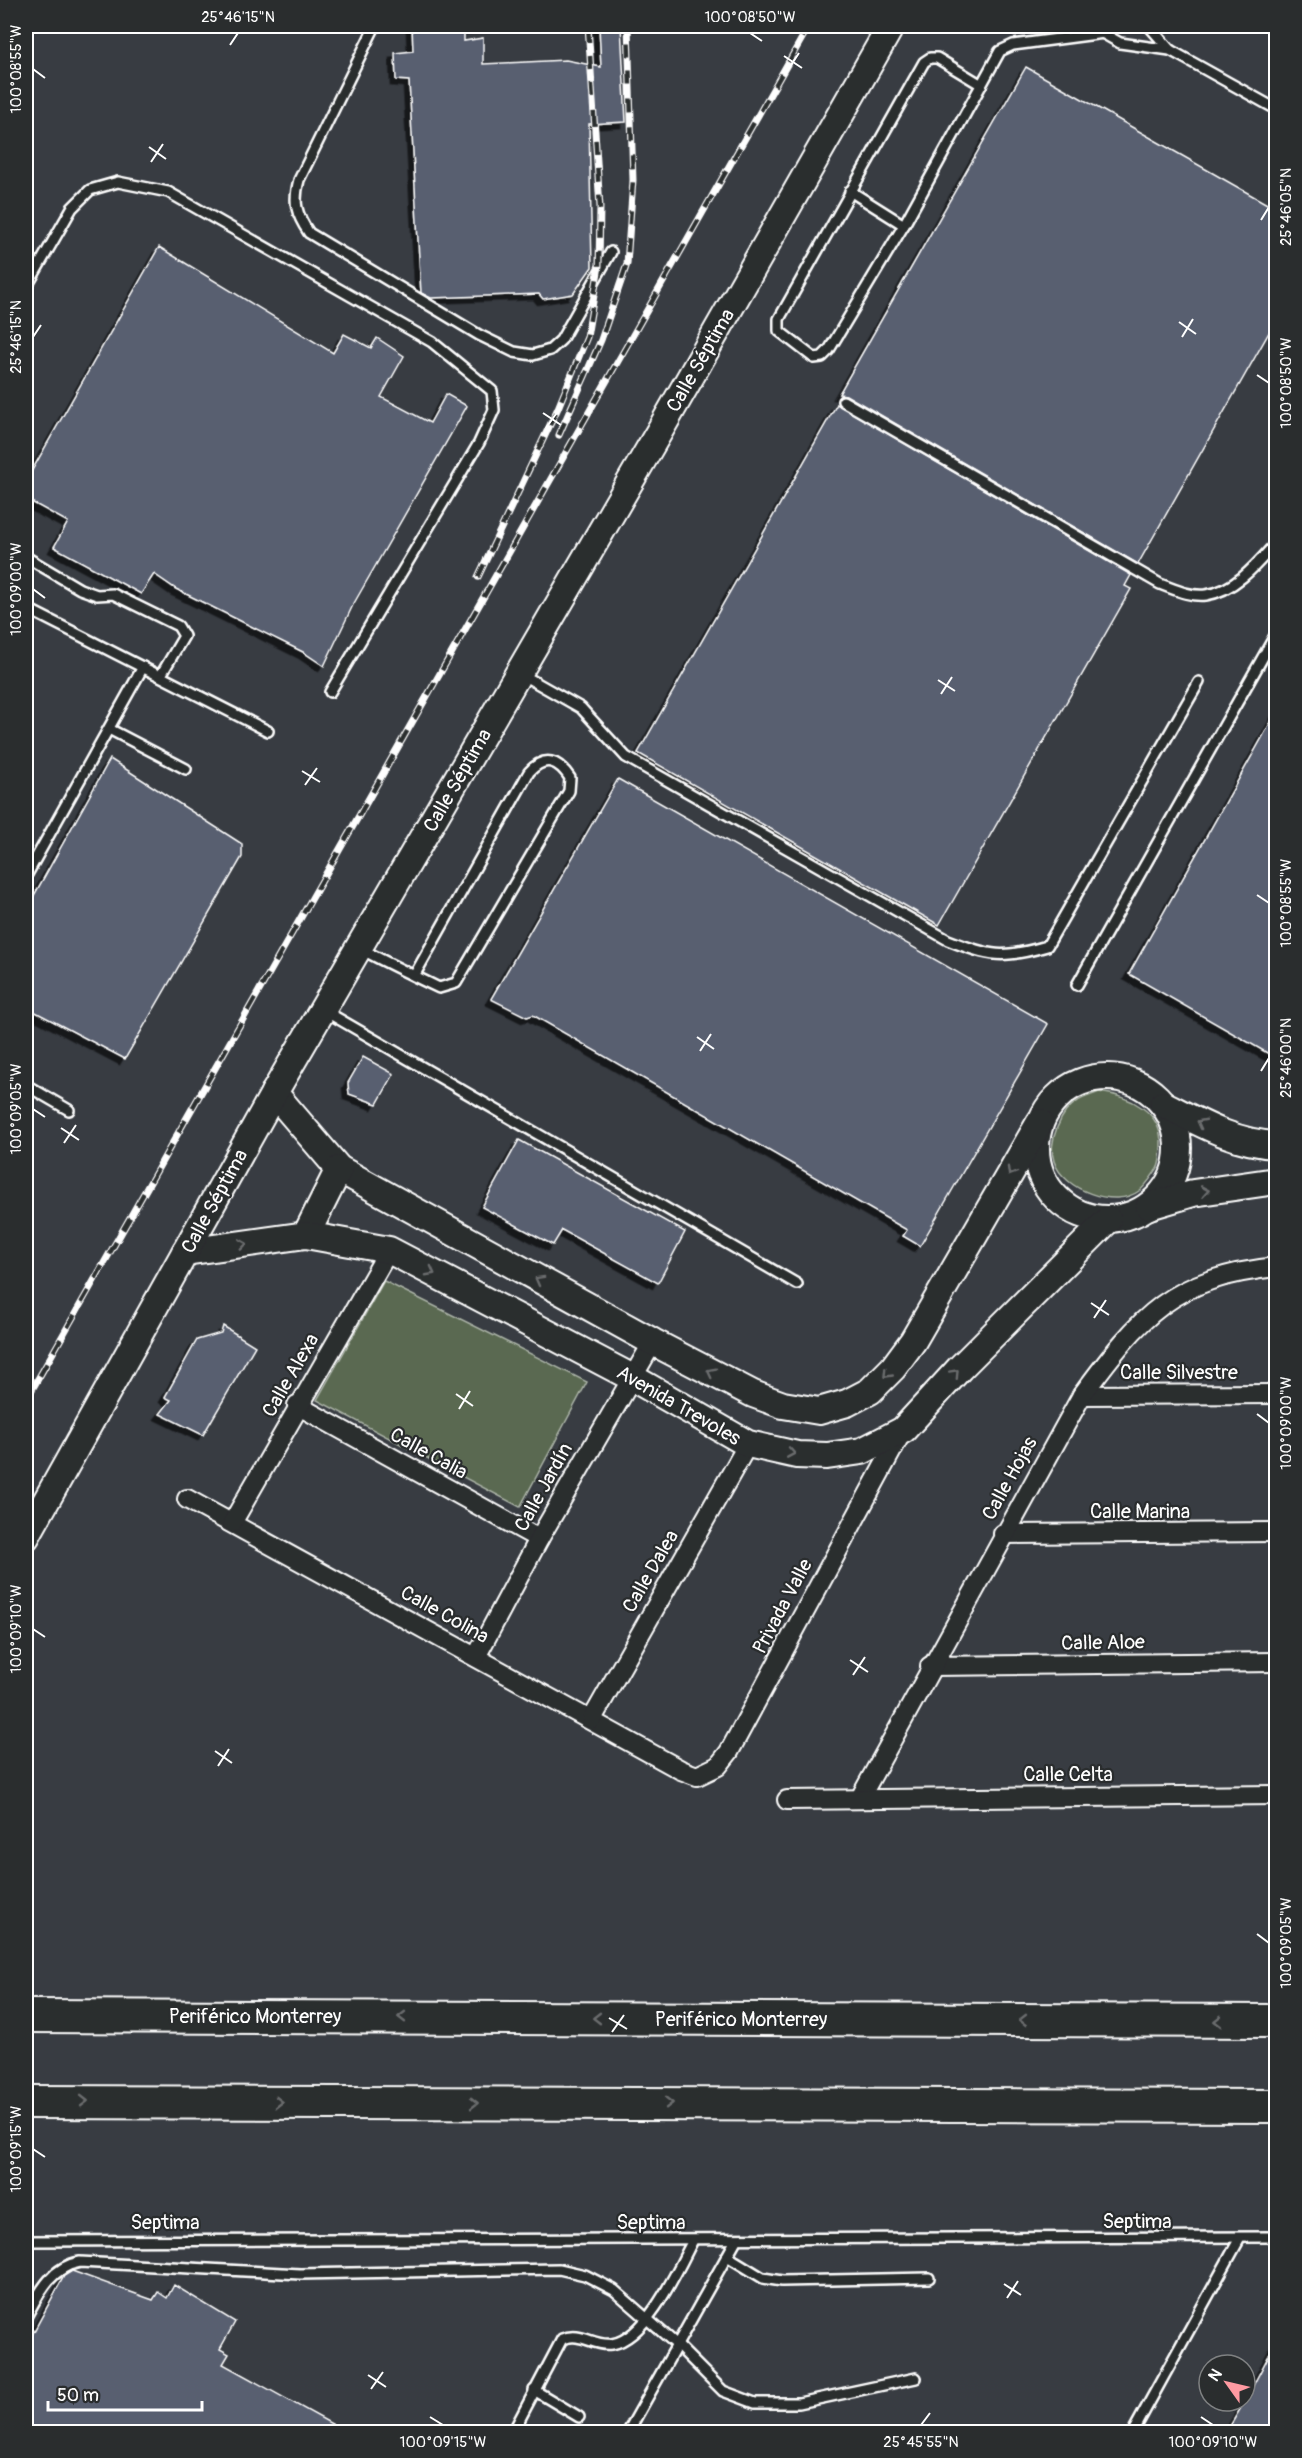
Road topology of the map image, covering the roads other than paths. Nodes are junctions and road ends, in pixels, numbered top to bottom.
1 (375, 26) edge
2 (891, 26) edge
3 (1090, 26) edge
4 (1149, 26) edge
5 (1104, 33) junction
6 (1170, 50) junction
7 (980, 84) junction
8 (1276, 109) edge
9 (850, 191) junction
10 (904, 225) junction
11 (611, 252) dead end
12 (26, 288) edge
13 (843, 401) dead end
14 (1276, 543) edge
15 (26, 556) edge
16 (26, 608) edge
17 (1276, 634) edge
18 (143, 666) junction
19 (519, 672) junction
20 (161, 675) junction
21 (1199, 682) dead end
22 (330, 692) dead end
23 (109, 729) junction
24 (268, 731) dead end
25 (186, 769) dead end
26 (26, 876) edge
27 (359, 948) junction
28 (414, 976) junction
29 (1077, 985) dead end
30 (323, 1010) junction
31 (26, 1085) edge
32 (274, 1093) junction
33 (1163, 1104) junction
34 (69, 1110) dead end
35 (1040, 1122) junction
36 (1276, 1145) edge
37 (339, 1169) junction
38 (1276, 1180) edge
39 (1148, 1206) junction
40 (1108, 1220) junction
41 (306, 1235) junction
42 (389, 1250) junction
43 (185, 1252) junction
44 (1276, 1268) edge
45 (797, 1284) dead end
46 (653, 1342) junction
47 (631, 1377) junction
48 (1276, 1394) edge
49 (1082, 1395) junction
50 (297, 1405) junction
51 (903, 1430) junction
52 (748, 1444) junction
53 (187, 1499) dead end
54 (232, 1523) junction
55 (1276, 1532) edge
56 (1003, 1534) junction
57 (26, 1538) edge
58 (539, 1539) junction
59 (476, 1657) junction
60 (1276, 1662) edge
61 (930, 1666) junction
62 (592, 1719) junction
63 (681, 1770) joint
64 (1276, 1795) edge
65 (860, 1798) junction
66 (788, 1800) dead end
67 (26, 2016) edge
68 (1276, 2021) edge
69 (26, 2102) edge
70 (1276, 2106) edge
71 (1276, 2237) edge
72 (1240, 2238) junction
73 (693, 2240) junction
74 (736, 2240) junction
75 (26, 2241) edge
76 (727, 2256) junction
77 (929, 2278) dead end
78 (26, 2317) edge
79 (647, 2318) junction
80 (677, 2345) junction
81 (916, 2378) dead end
82 (534, 2390) junction
83 (579, 2417) dead end
84 (513, 2433) edge
85 (628, 2433) edge
86 (1133, 2433) edge

1 - 11 lane
2 - 19 street, Calle Séptima
3 - 5 lane
4 - 6 lane
5 - 6 lane
5 - 7 lane
6 - 8 lane
7 - 9 lane
7 - 10 lane
9 - 10 lane
9 - 10 lane
12 - 22 lane
13 - 14 lane
15 - 20 lane
16 - 18 lane
17 - 29 lane
18 - 20 lane
18 - 23 lane
19 - 21 lane
19 - 27 street, Calle Séptima
20 - 24 lane
23 - 25 lane
23 - 26 lane
27 - 28 lane
27 - 30 street, Calle Séptima
28 - 28 lane
30 - 32 street, Calle Séptima
30 - 45 lane
31 - 34 lane
32 - 37 street, Avenida Trevoles
32 - 43 street, Calle Séptima
33 - 35 street
36 -> 33 street
33 - 39 street
35 - 40 street
35 -> 46 street, Avenida Trevoles
37 - 41 street
46 -> 37 street, Avenida Trevoles
39 -> 38 street
39 - 40 street
51 -> 40 street, Avenida Trevoles
41 - 42 street, Avenida Trevoles
43 -> 41 street, Avenida Trevoles
42 -> 47 street, Avenida Trevoles
42 - 50 street, Calle Alexa
43 - 57 street, Calle Séptima
44 - 49 street, Calle Hojas
46 - 47 street, Calle Jardín
47 - 52 street, Avenida Trevoles
47 - 58 street, Calle Jardín
48 - 49 street, Calle Silvestre
49 - 56 street, Calle Hojas
50 - 54 street, Calle Alexa
50 - 58 street, Calle Calia
52 -> 51 street, Avenida Trevoles
51 - 63 street, Privada Valle
52 - 62 street, Calle Dalea
53 - 54 street, Calle Colina
54 - 59 street, Calle Colina
55 - 56 street, Calle Marina
56 - 61 street, Calle Hojas
58 - 59 street, Calle Jardín
59 - 62 street, Calle Colina
60 - 61 street, Calle Aloe
61 - 65 street, Calle Hojas
62 - 63 street, Calle Colina
64 - 65 street, Calle Celta
65 - 66 street, Calle Celta
68 -> 67 highway, Periférico Monterrey
69 -> 70 highway
71 - 72 lane, Septima
72 - 74 lane, Septima
72 - 86 lane
73 - 74 lane, Septima
73 - 75 lane, Septima
73 - 79 lane
74 - 76 lane
76 - 77 lane
76 - 80 lane
78 - 79 lane
79 - 80 lane
79 - 82 lane
80 - 81 lane
80 - 85 lane
82 - 83 lane
82 - 84 lane

